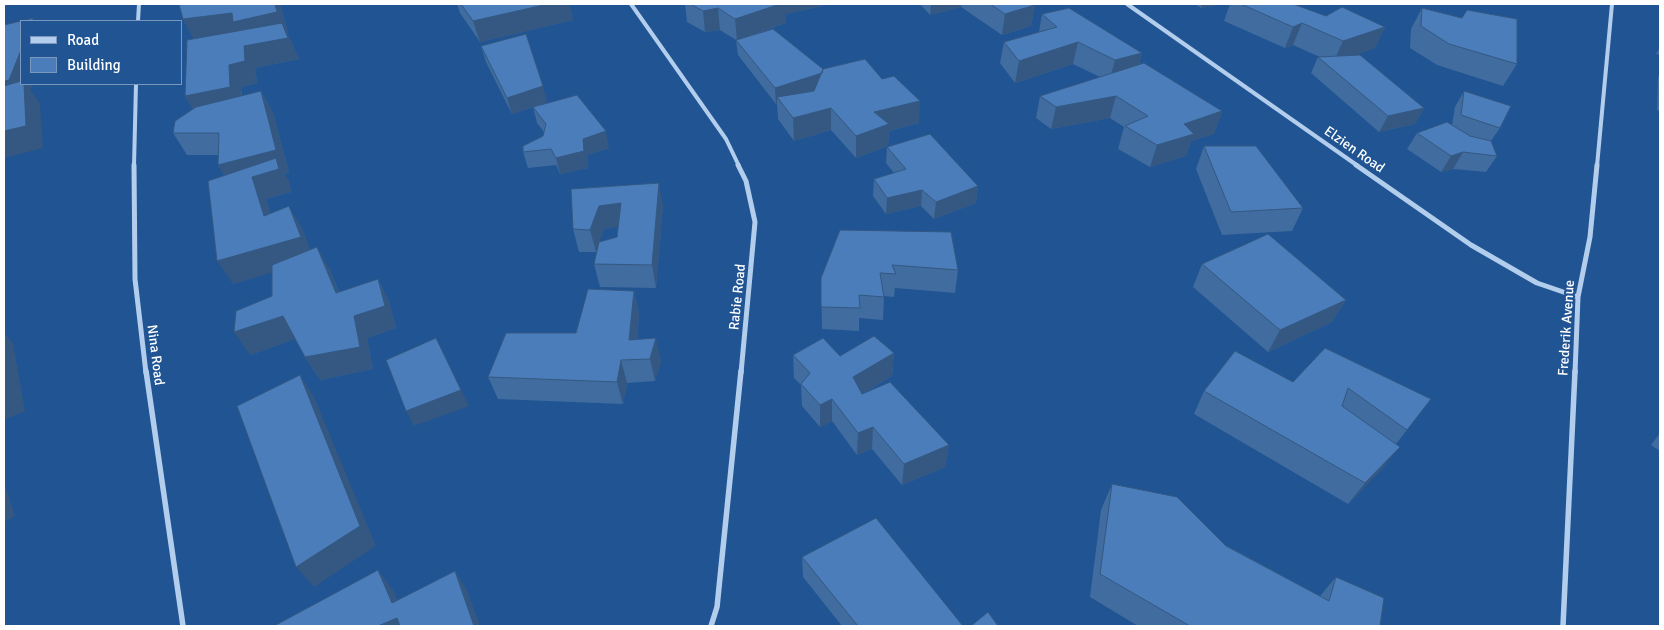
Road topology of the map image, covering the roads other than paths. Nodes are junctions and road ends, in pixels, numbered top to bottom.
1 (139, 4) edge
2 (631, 4) edge
3 (1127, 4) edge
4 (1612, 4) edge
5 (138, 20) edge
6 (136, 85) edge
7 (1578, 297) junction
8 (183, 626) edge
9 (712, 626) edge
10 (1563, 626) edge

1 - 5 street
2 - 9 street, Rabie Road
3 - 7 street, Elzien Road
4 - 7 street, Frederik Avenue
6 - 8 street, Nina Road
7 - 10 street, Frederik Avenue

